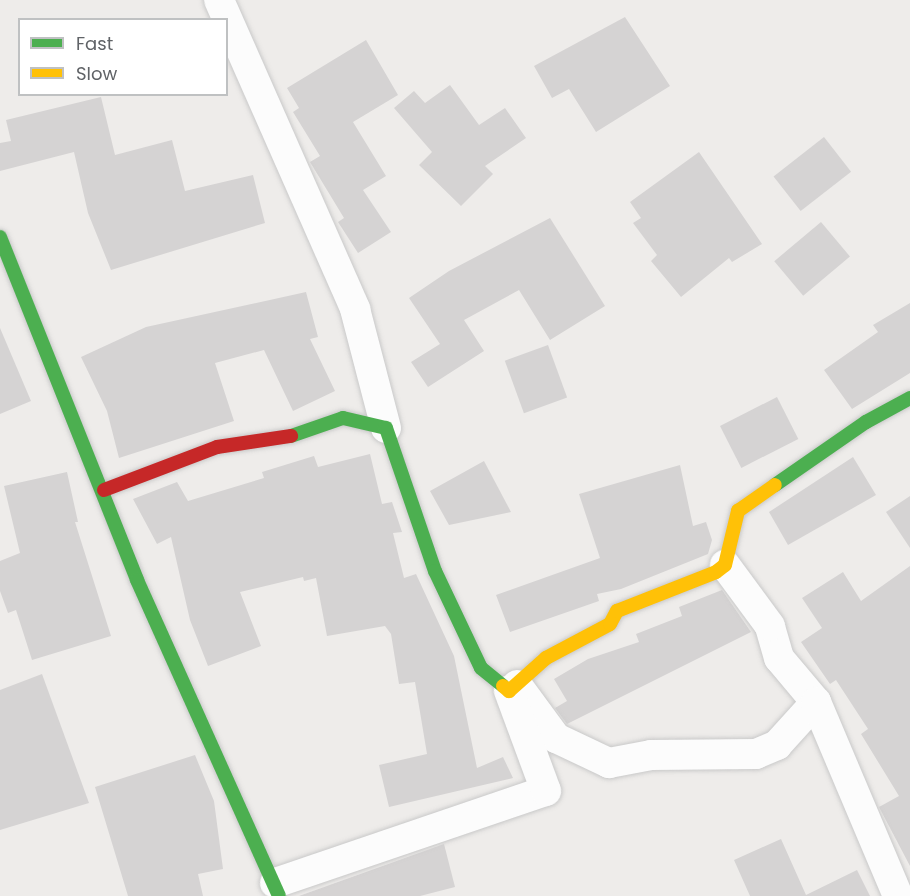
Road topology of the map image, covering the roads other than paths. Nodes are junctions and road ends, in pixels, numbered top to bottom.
1 (219, 0) edge
2 (227, 18) edge
3 (228, 20) edge
4 (0, 237) edge
5 (910, 398) edge
6 (386, 428) junction
7 (104, 490) junction
8 (725, 564) junction
9 (513, 688) junction
10 (816, 702) junction
11 (277, 890) edge
12 (898, 896) edge

1 - 2 street
3 - 6 street
4 - 7 street
5 - 8 street
6 - 7 street
6 - 9 street
7 - 11 street
8 - 9 street
8 - 10 street
9 - 10 street
9 - 11 street
10 - 12 street

